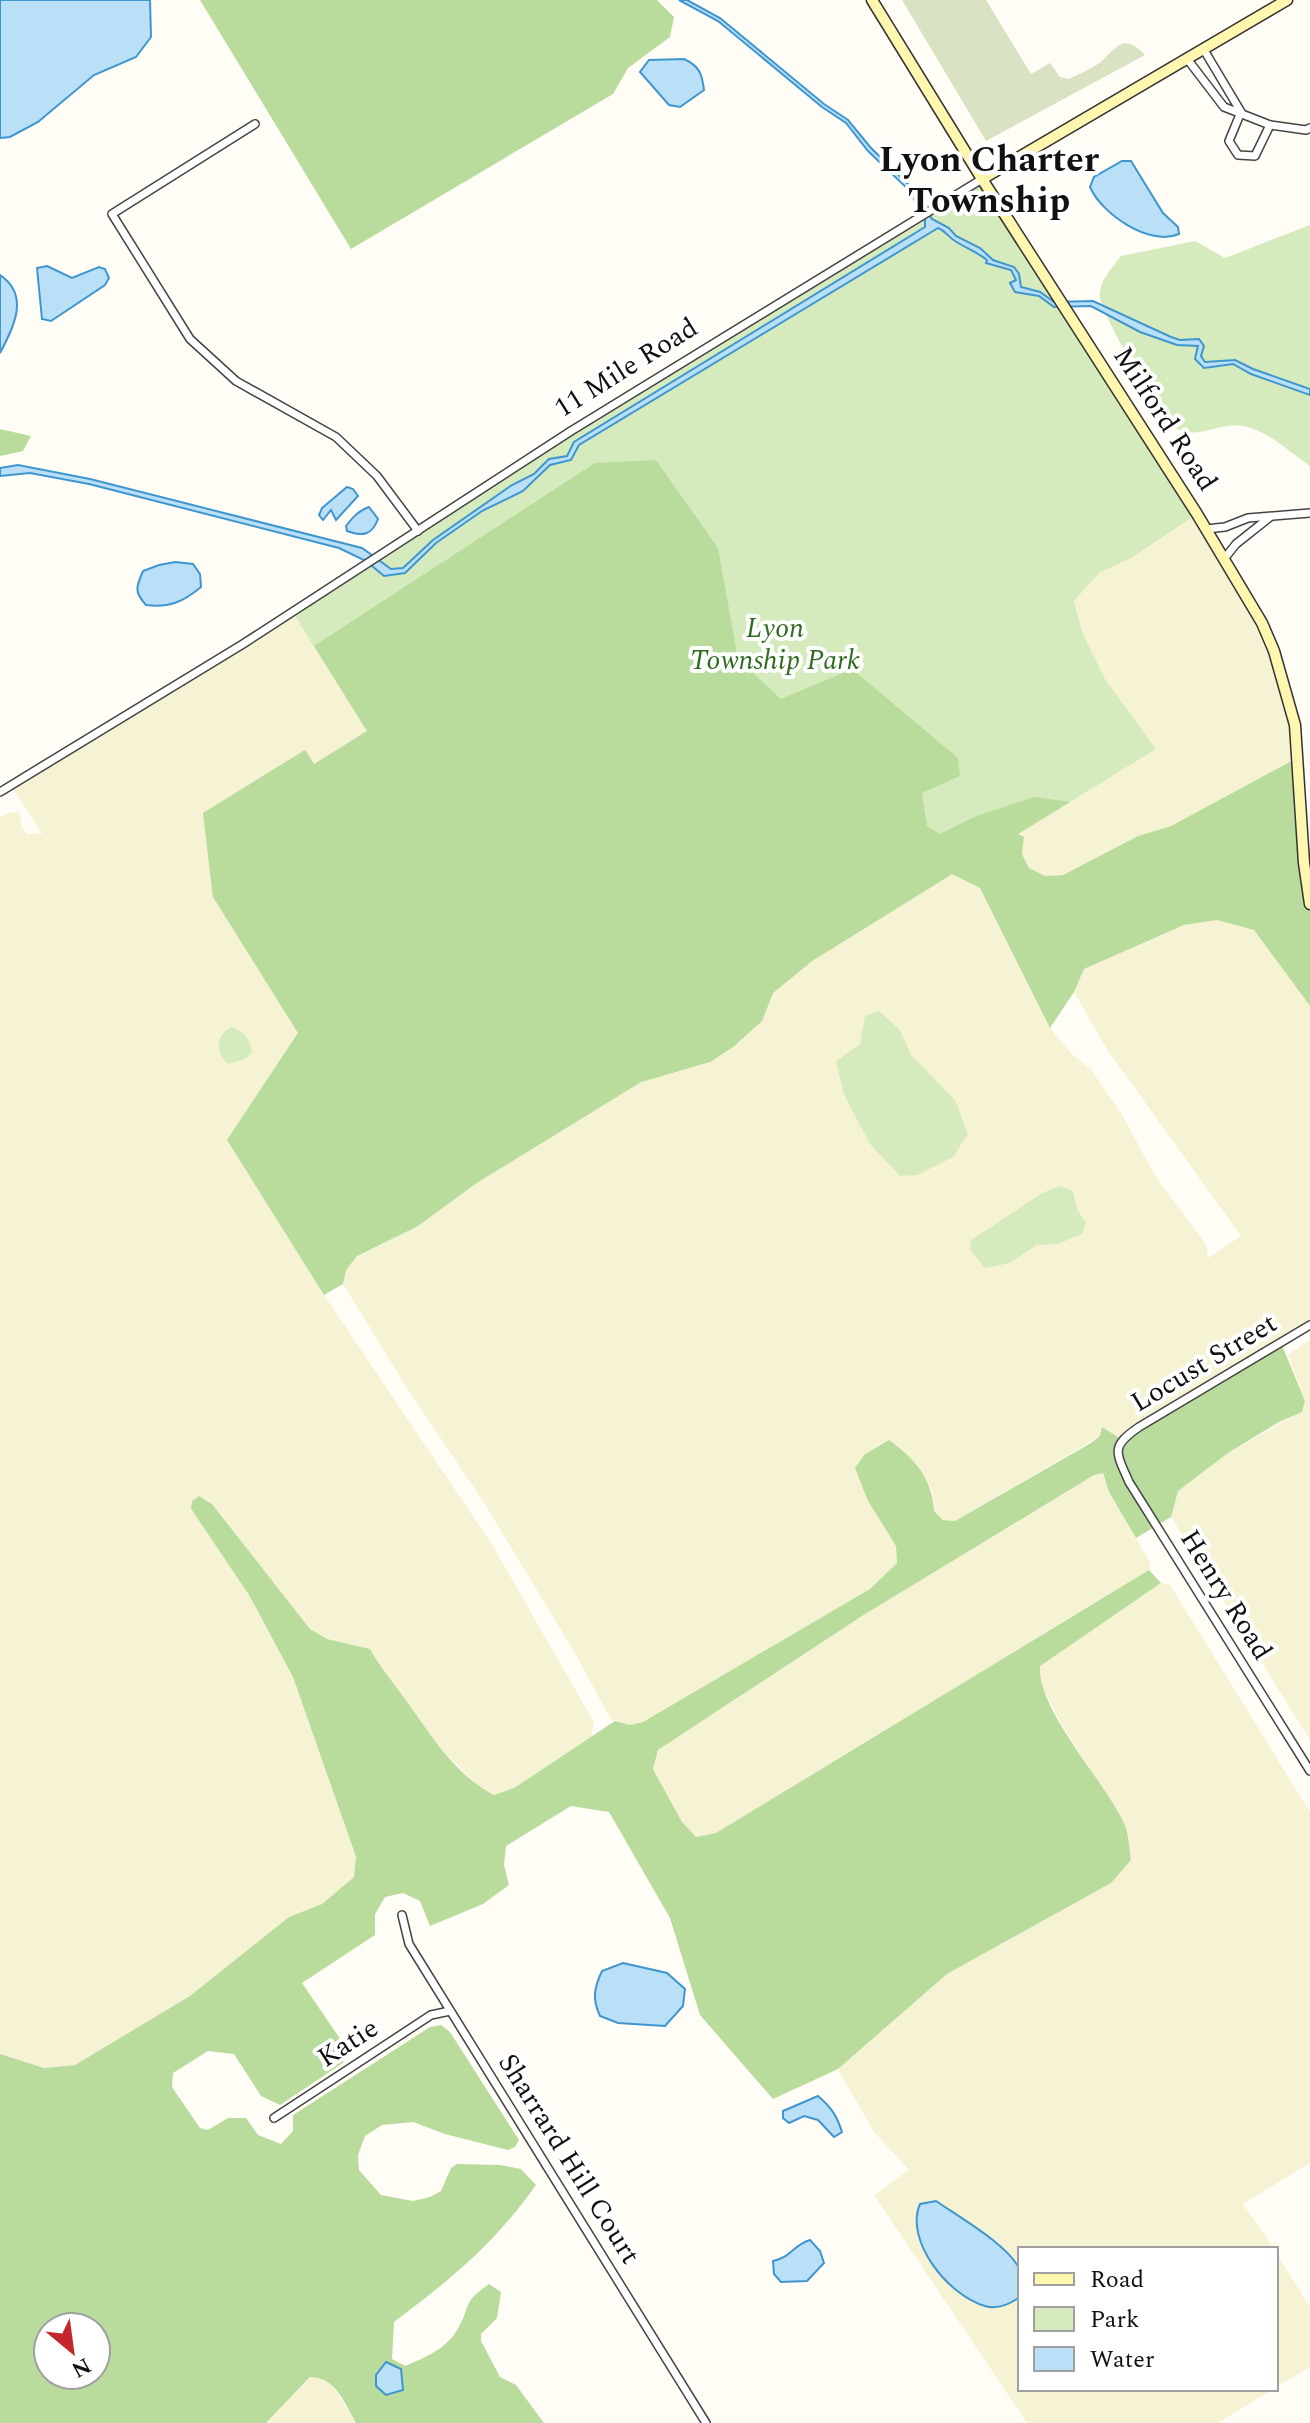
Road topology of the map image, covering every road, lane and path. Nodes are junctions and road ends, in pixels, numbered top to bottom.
1 (872, 0) edge
2 (1287, 0) edge
3 (1204, 50) junction
4 (1188, 60) junction
5 (1241, 112) junction
6 (255, 124) dead end
7 (1270, 125) junction
8 (1310, 128) edge
9 (982, 179) junction
10 (1310, 513) edge
11 (1272, 516) junction
12 (1206, 529) junction
13 (418, 531) junction
14 (1224, 559) junction
15 (0, 792) edge
16 (1310, 904) edge
17 (1310, 1325) edge
18 (1121, 1439) joint
19 (1310, 1771) edge
20 (402, 1915) dead end
21 (450, 2011) junction
22 (274, 2118) dead end
23 (706, 2423) edge

1 - 9 street, Milford Road
2 - 3 street, 11 Mile Road
3 - 4 street, 11 Mile Road
3 - 5 street
4 - 5 street
4 - 9 street, 11 Mile Road
5 - 7 street
5 - 7 street
6 - 13 street
7 - 8 street
9 - 12 street, Milford Road
9 - 13 street, 11 Mile Road
10 - 11 street
11 - 12 street
11 - 14 street
12 - 14 street, Milford Road
13 - 15 street, 11 Mile Road
14 - 16 street, Milford Road
17 - 18 street, Locust Street
18 - 19 street, Henry Road
20 - 21 street, Sharrard Hill Court
21 - 22 street, Katie
21 - 23 street, Sharrard Hill Court

